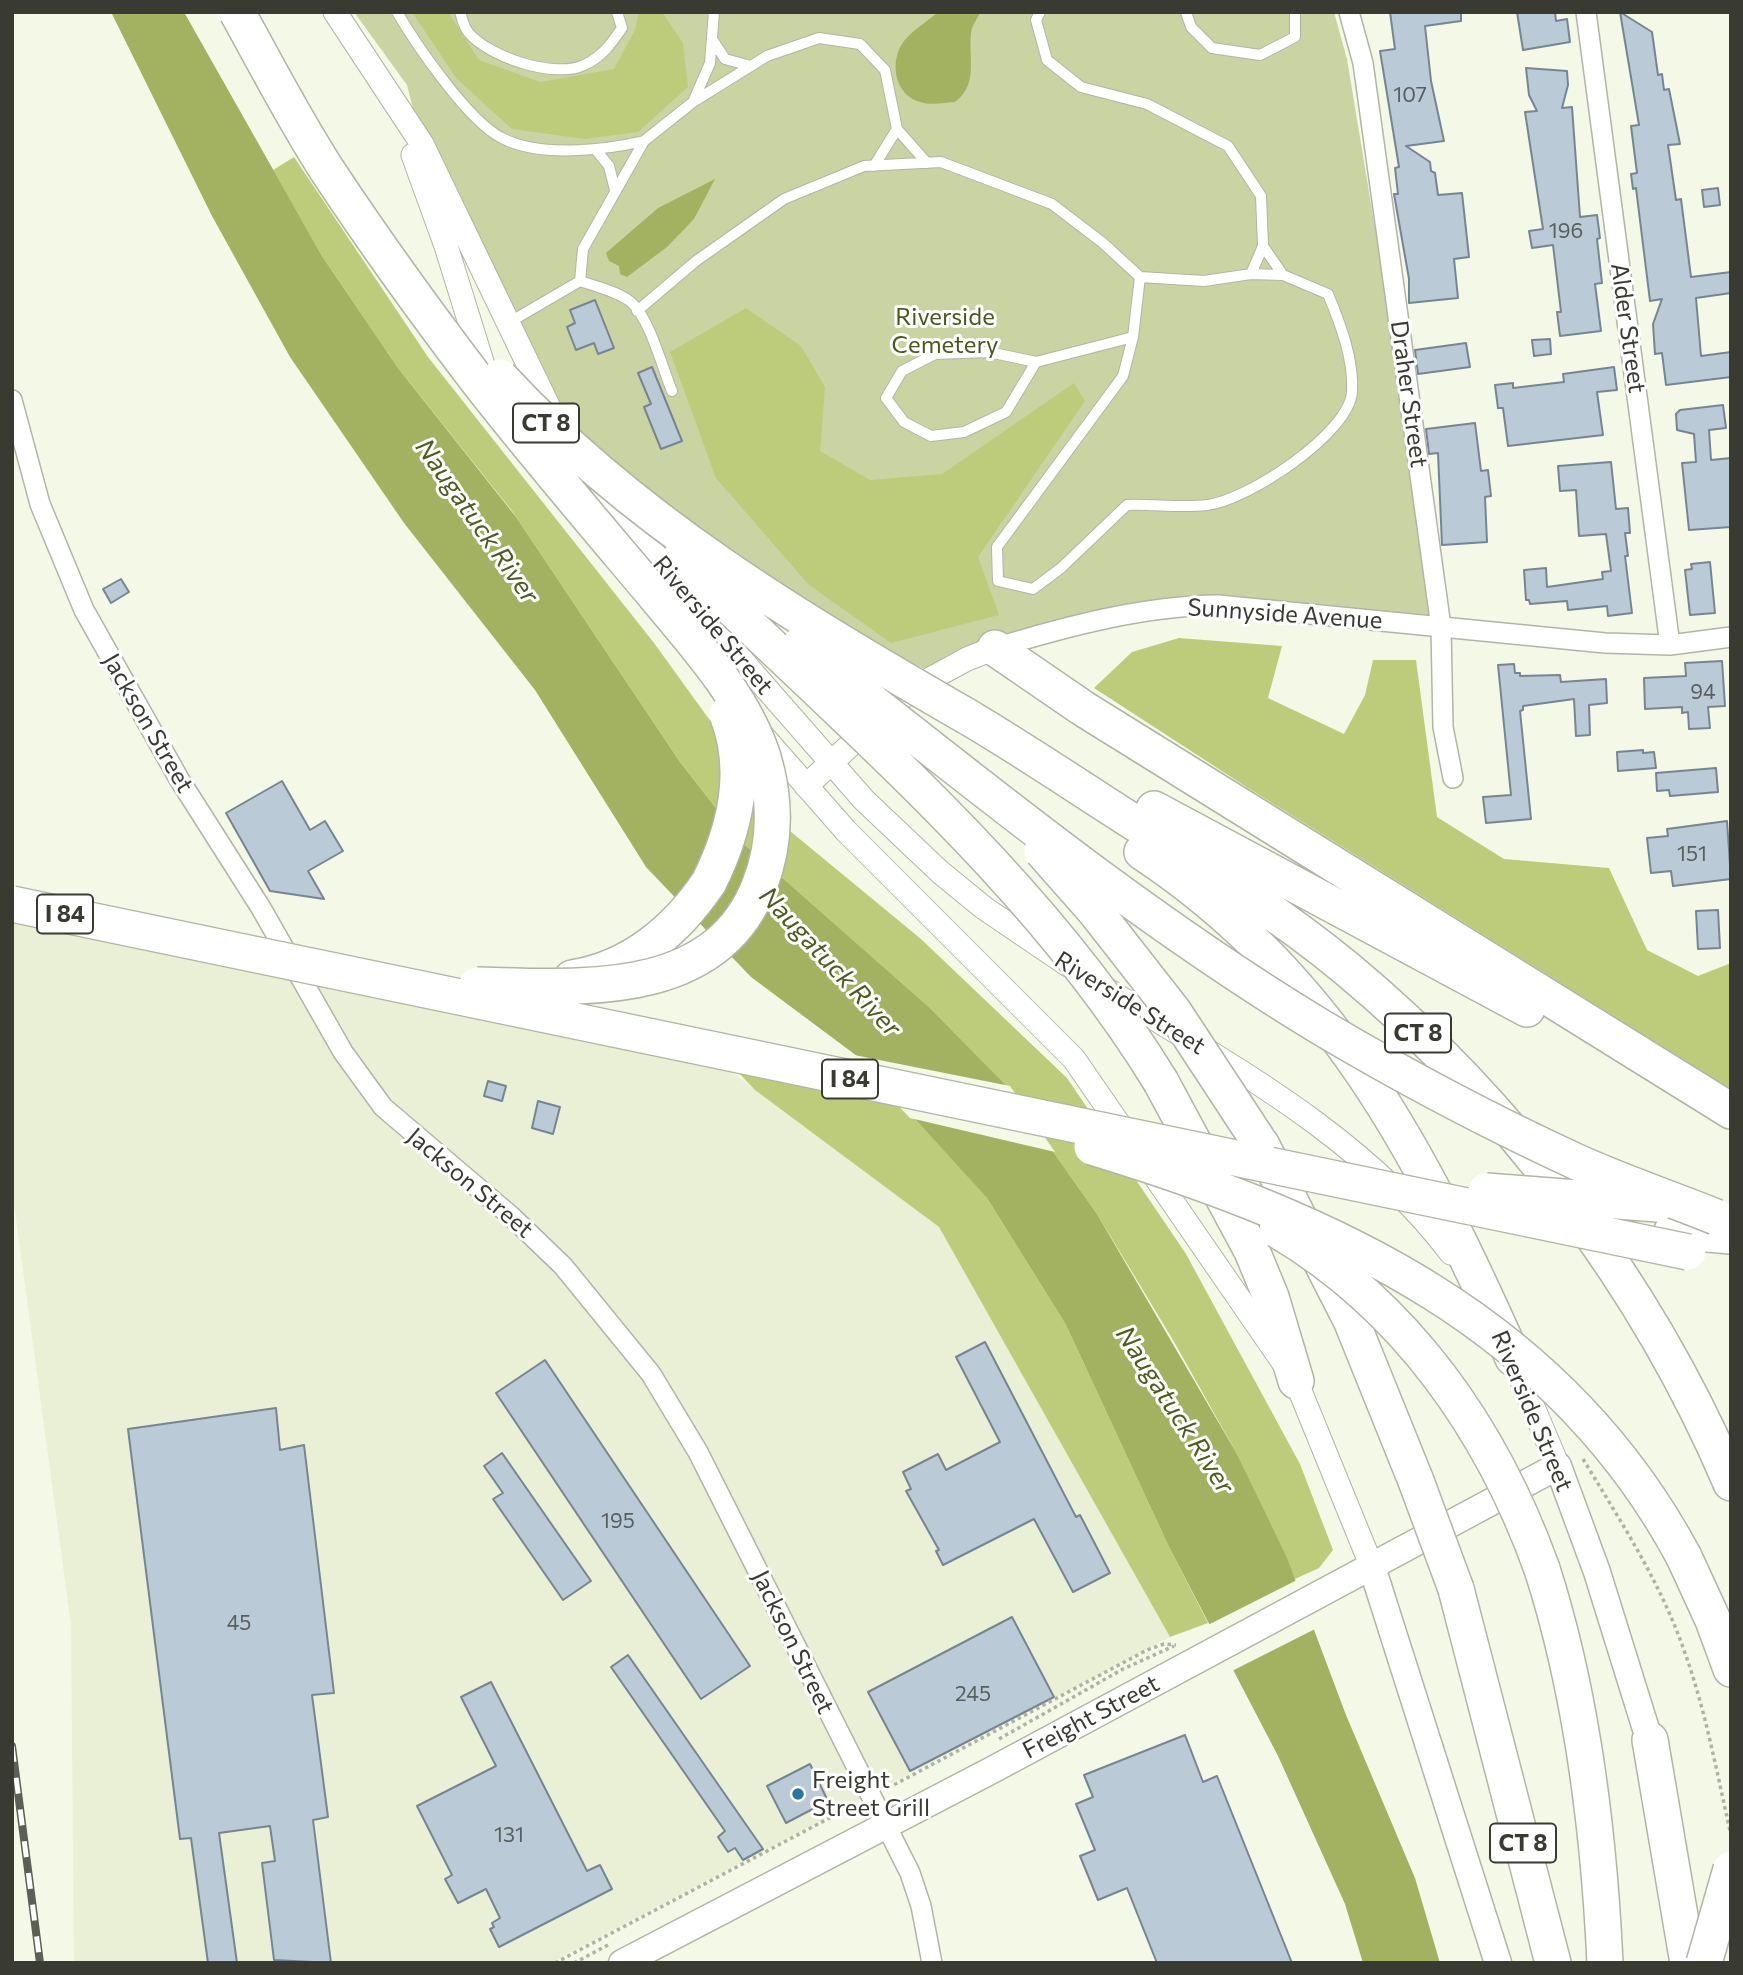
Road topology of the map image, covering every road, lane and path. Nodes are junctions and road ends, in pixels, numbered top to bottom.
1 (238, 12) edge
2 (335, 12) edge
3 (397, 12) edge
4 (460, 12) edge
5 (617, 12) edge
6 (714, 12) edge
7 (1040, 12) edge
8 (1186, 12) edge
9 (1296, 12) edge
10 (1349, 12) edge
11 (1586, 12) edge
12 (712, 39) junction
13 (258, 50) junction
14 (751, 66) junction
15 (693, 102) junction
16 (403, 114) junction
17 (897, 129) junction
18 (644, 141) junction
19 (596, 150) junction
20 (927, 163) junction
21 (874, 166) junction
22 (615, 190) junction
23 (1264, 246) junction
24 (1251, 274) junction
25 (1283, 275) junction
26 (1140, 277) junction
27 (580, 281) junction
28 (637, 312) junction
29 (507, 323) junction
30 (1133, 337) junction
31 (458, 355) junction
32 (1036, 362) junction
33 (672, 391) dead end
34 (12, 400) edge
35 (659, 537) junction
36 (1441, 627) junction
37 (1731, 637) edge
38 (1670, 645) junction
39 (995, 648) junction
40 (965, 719) junction
41 (831, 763) junction
42 (1453, 778) dead end
43 (806, 786) junction
44 (996, 799) junction
45 (12, 903) edge
46 (397, 984) junction
47 (740, 1056) junction
48 (1731, 1111) edge
49 (1731, 1118) edge
50 (1727, 1219) edge
51 (1731, 1261) edge
52 (1516, 1364) junction
53 (1296, 1381) junction
54 (1568, 1459) junction
55 (1731, 1483) edge
56 (1372, 1567) junction
57 (1181, 1655) junction
58 (1731, 1669) edge
59 (1650, 1740) junction
60 (870, 1797) junction
61 (884, 1826) junction
62 (1731, 1835) edge
63 (1731, 1868) edge
64 (555, 1963) edge
65 (622, 1963) edge
66 (932, 1963) edge
67 (1499, 1963) edge
68 (1553, 1963) edge
69 (1605, 1963) edge
70 (1688, 1963) edge
71 (1705, 1963) edge

1 - 13 highway, CT 8, bridge
1 - 31 highway, CT 8, bridge
2 - 16 street, Riverside Street
3 - 19 lane
4 - 5 lane
6 - 12 lane
7 - 23 lane
8 - 9 lane
10 - 36 street, Draher Street
11 - 38 street, Alder Street
12 - 14 lane
12 - 15 lane
13 - 40 highway, CT 8, bridge
13 - 46 highway, bridge
14 - 15 lane
14 - 17 lane
15 - 18 lane
16 - 29 street, Riverside Street
16 - 43 street, Riverside Street
17 - 20 lane
17 - 21 lane
18 - 19 lane
18 - 22 lane
19 - 22 lane
20 - 21 lane
20 - 26 lane
21 - 28 lane
22 - 27 lane
23 - 24 lane
23 - 25 lane
24 - 25 lane
24 - 26 lane
25 - 30 lane
26 - 30 lane
27 - 28 lane
27 - 29 lane
28 - 33 lane
29 - 41 street, Riverside Street
30 - 32 lane
31 - 35 highway, CT 8, bridge
31 - 46 highway, bridge
32 - 32 lane
34 - 60 street, Jackson Street
35 - 44 highway, CT 8, bridge
35 - 53 highway, bridge
36 - 38 street, Sunnyside Avenue
36 - 39 street, Sunnyside Avenue
36 - 42 street, Draher Street
37 - 38 street, Sunnyside Avenue
39 - 41 street, Sunnyside Avenue
39 - 48 highway
40 - 49 highway
40 - 52 highway
40 - 55 highway, CT 8
41 - 43 street, Sunnyside Avenue
41 - 52 street, Riverside Street
43 - 53 street, Riverside Street
44 - 50 highway, bridge
44 - 68 highway, CT 8, bridge
45 - 46 highway, I 84, bridge
46 - 47 highway, I 84, bridge
47 - 50 highway, I 84, bridge
47 - 51 highway, I 84, bridge
47 - 58 highway, bridge
47 - 69 highway, bridge
52 - 54 street, Riverside Street
53 - 56 street, Riverside Street
54 - 56 main road, Freight Street
54 - 59 main road, Riverside Street
54 - 62 path
56 - 57 main road, Freight Street
56 - 67 main road, Riverside Street
57 - 60 path
57 - 61 main road, Freight Street
59 - 70 highway
59 - 71 main road, Riverside Street
60 - 61 street, Jackson Street
60 - 64 path
61 - 65 main road, Freight Street
61 - 66 street, Jackson Street
63 - 71 highway, bridge

